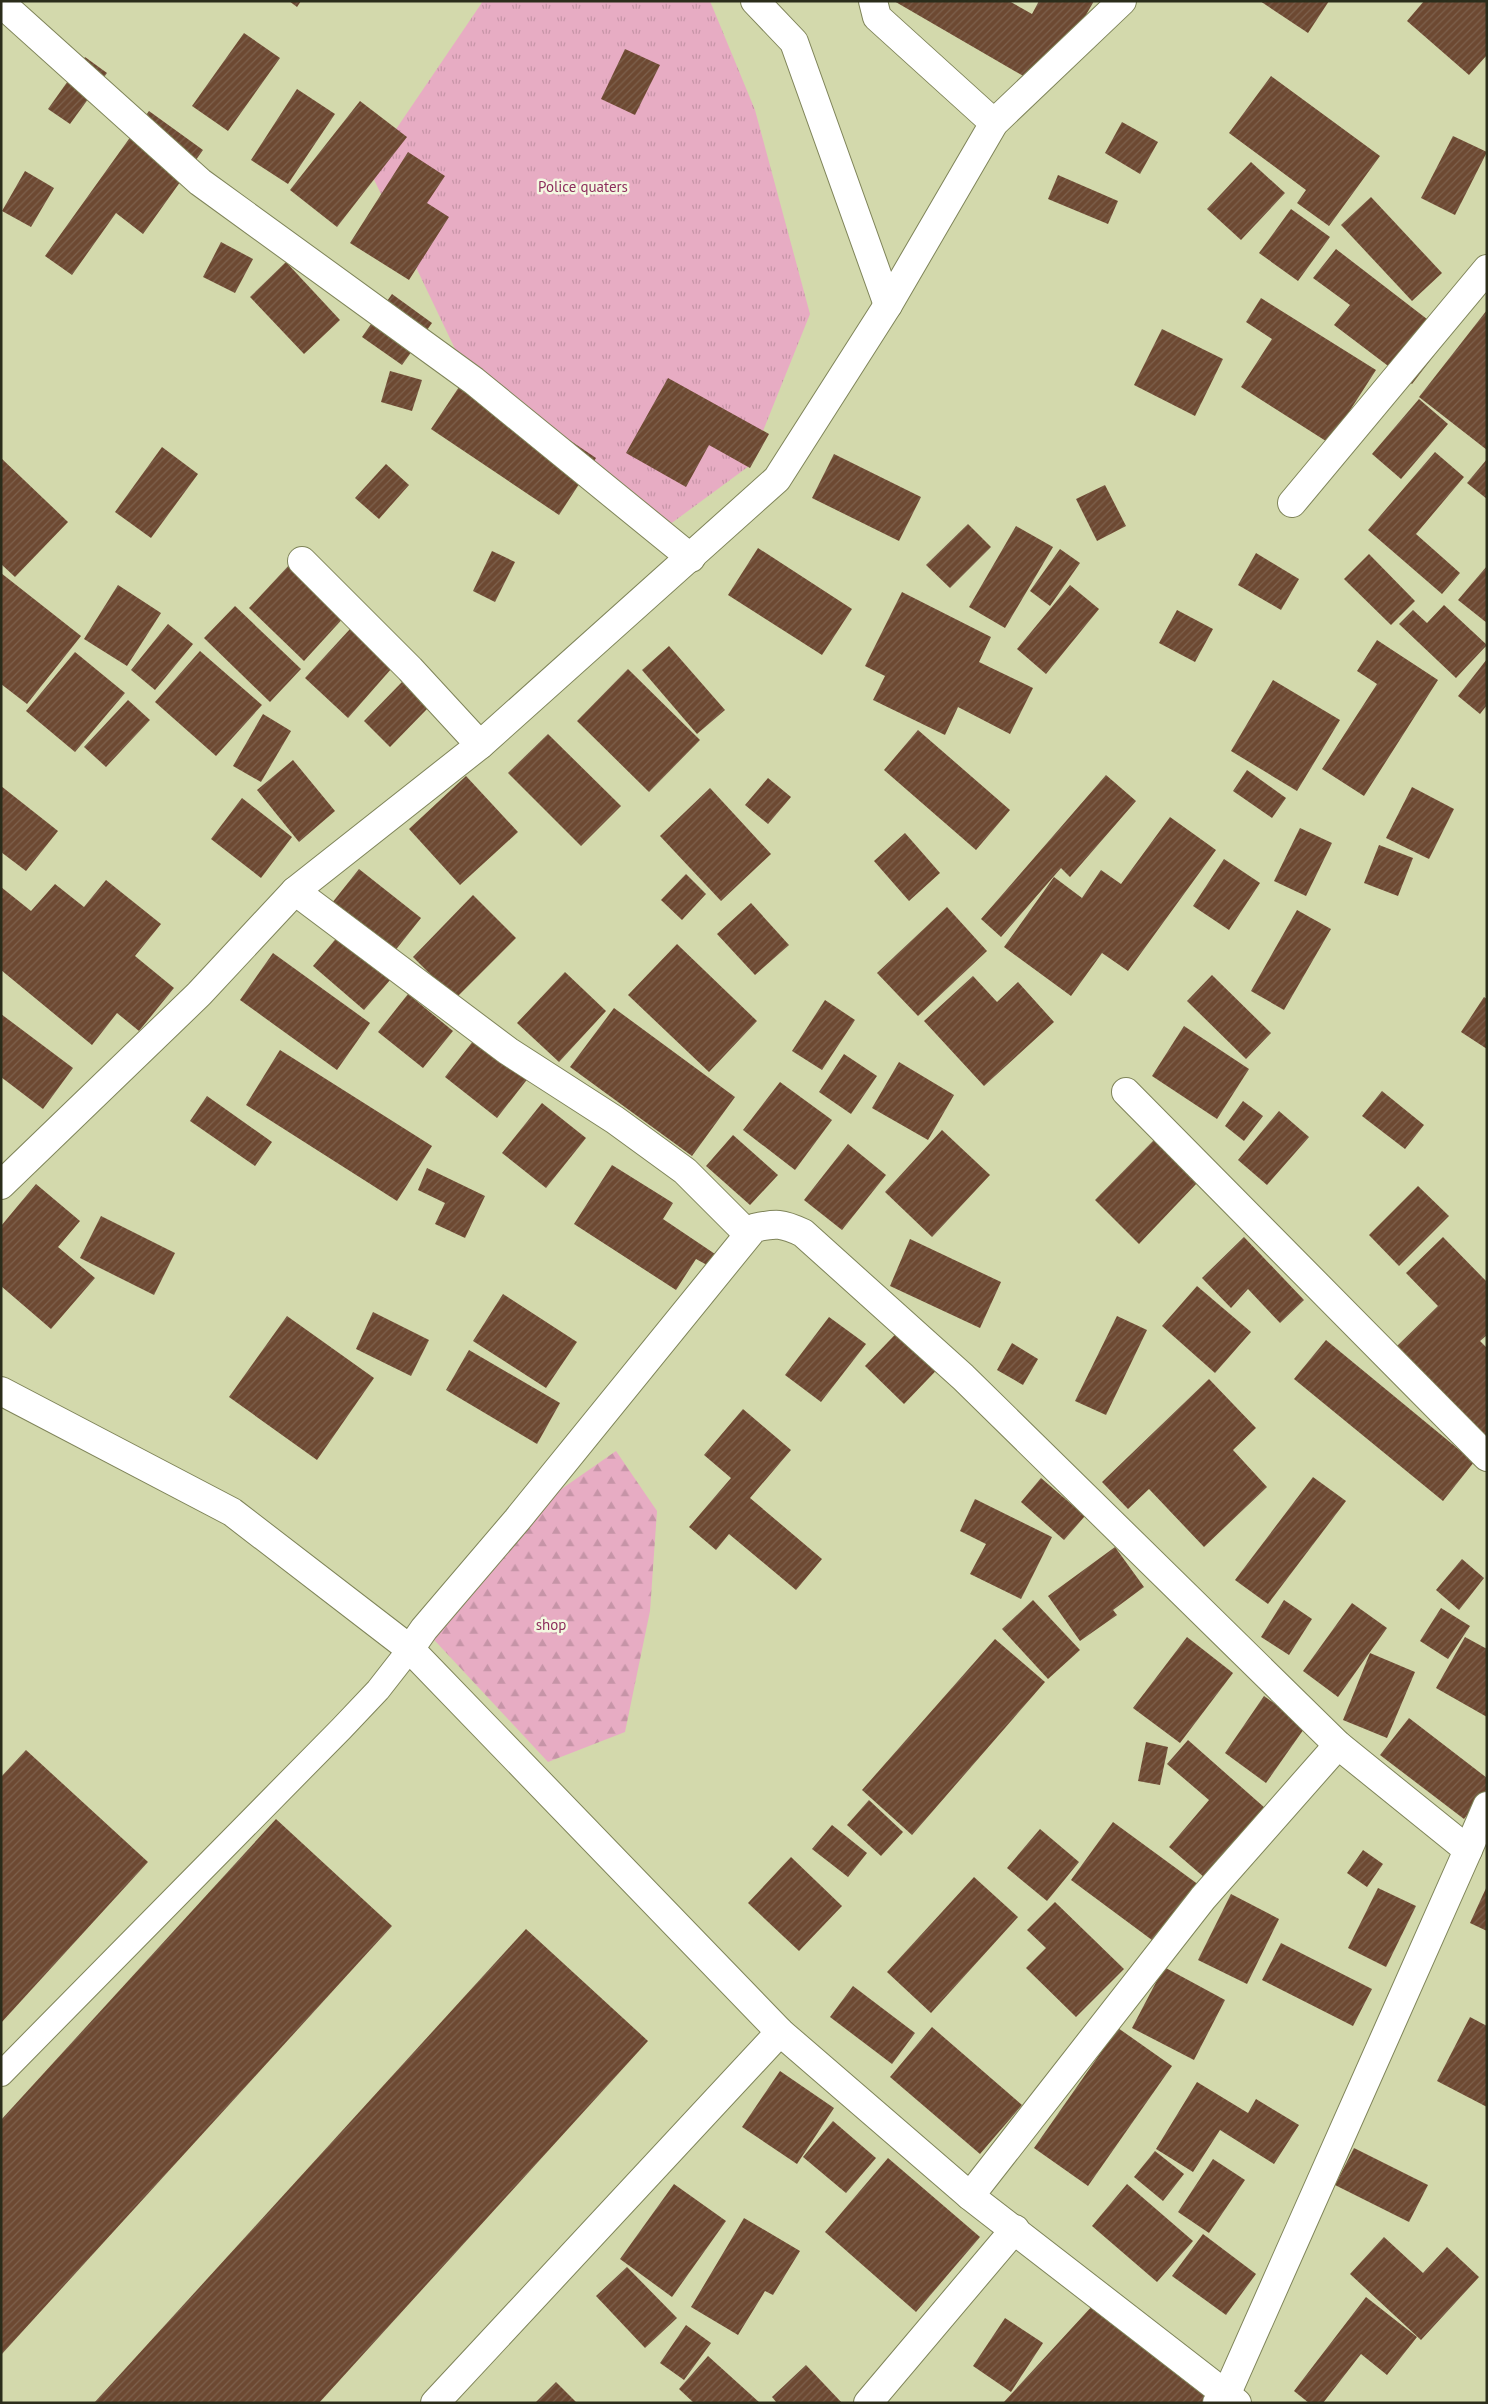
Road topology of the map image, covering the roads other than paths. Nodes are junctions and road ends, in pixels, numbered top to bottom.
1 (755, 1) edge
2 (872, 1) edge
3 (1122, 1) edge
4 (1, 3) edge
5 (994, 123) junction
6 (1487, 269) edge
7 (888, 305) junction
8 (1292, 503) dead end
9 (691, 558) junction
10 (302, 561) dead end
11 (480, 745) junction
12 (295, 891) junction
13 (1126, 1092) dead end
14 (1, 1185) edge
15 (748, 1234) junction
16 (1, 1391) edge
17 (1487, 1457) edge
18 (410, 1649) junction
19 (1338, 1746) junction
20 (1487, 1806) edge
21 (1468, 1850) junction
22 (780, 2032) junction
23 (1, 2074) edge
24 (970, 2196) junction
25 (1015, 2229) junction
26 (1227, 2399) edge
27 (435, 2403) edge
28 (868, 2403) edge

1 - 7 street
2 - 5 street
3 - 5 street
4 - 9 street
5 - 7 street
6 - 8 street
7 - 9 street
9 - 11 street
10 - 11 street
11 - 12 street
12 - 14 street
12 - 15 street
13 - 17 street
15 - 18 street
15 - 19 street
16 - 18 street
18 - 22 street
18 - 23 lane
19 - 21 street
19 - 24 street
20 - 21 street
21 - 26 street
22 - 24 street
22 - 27 street
24 - 25 street
25 - 26 street
25 - 28 street

